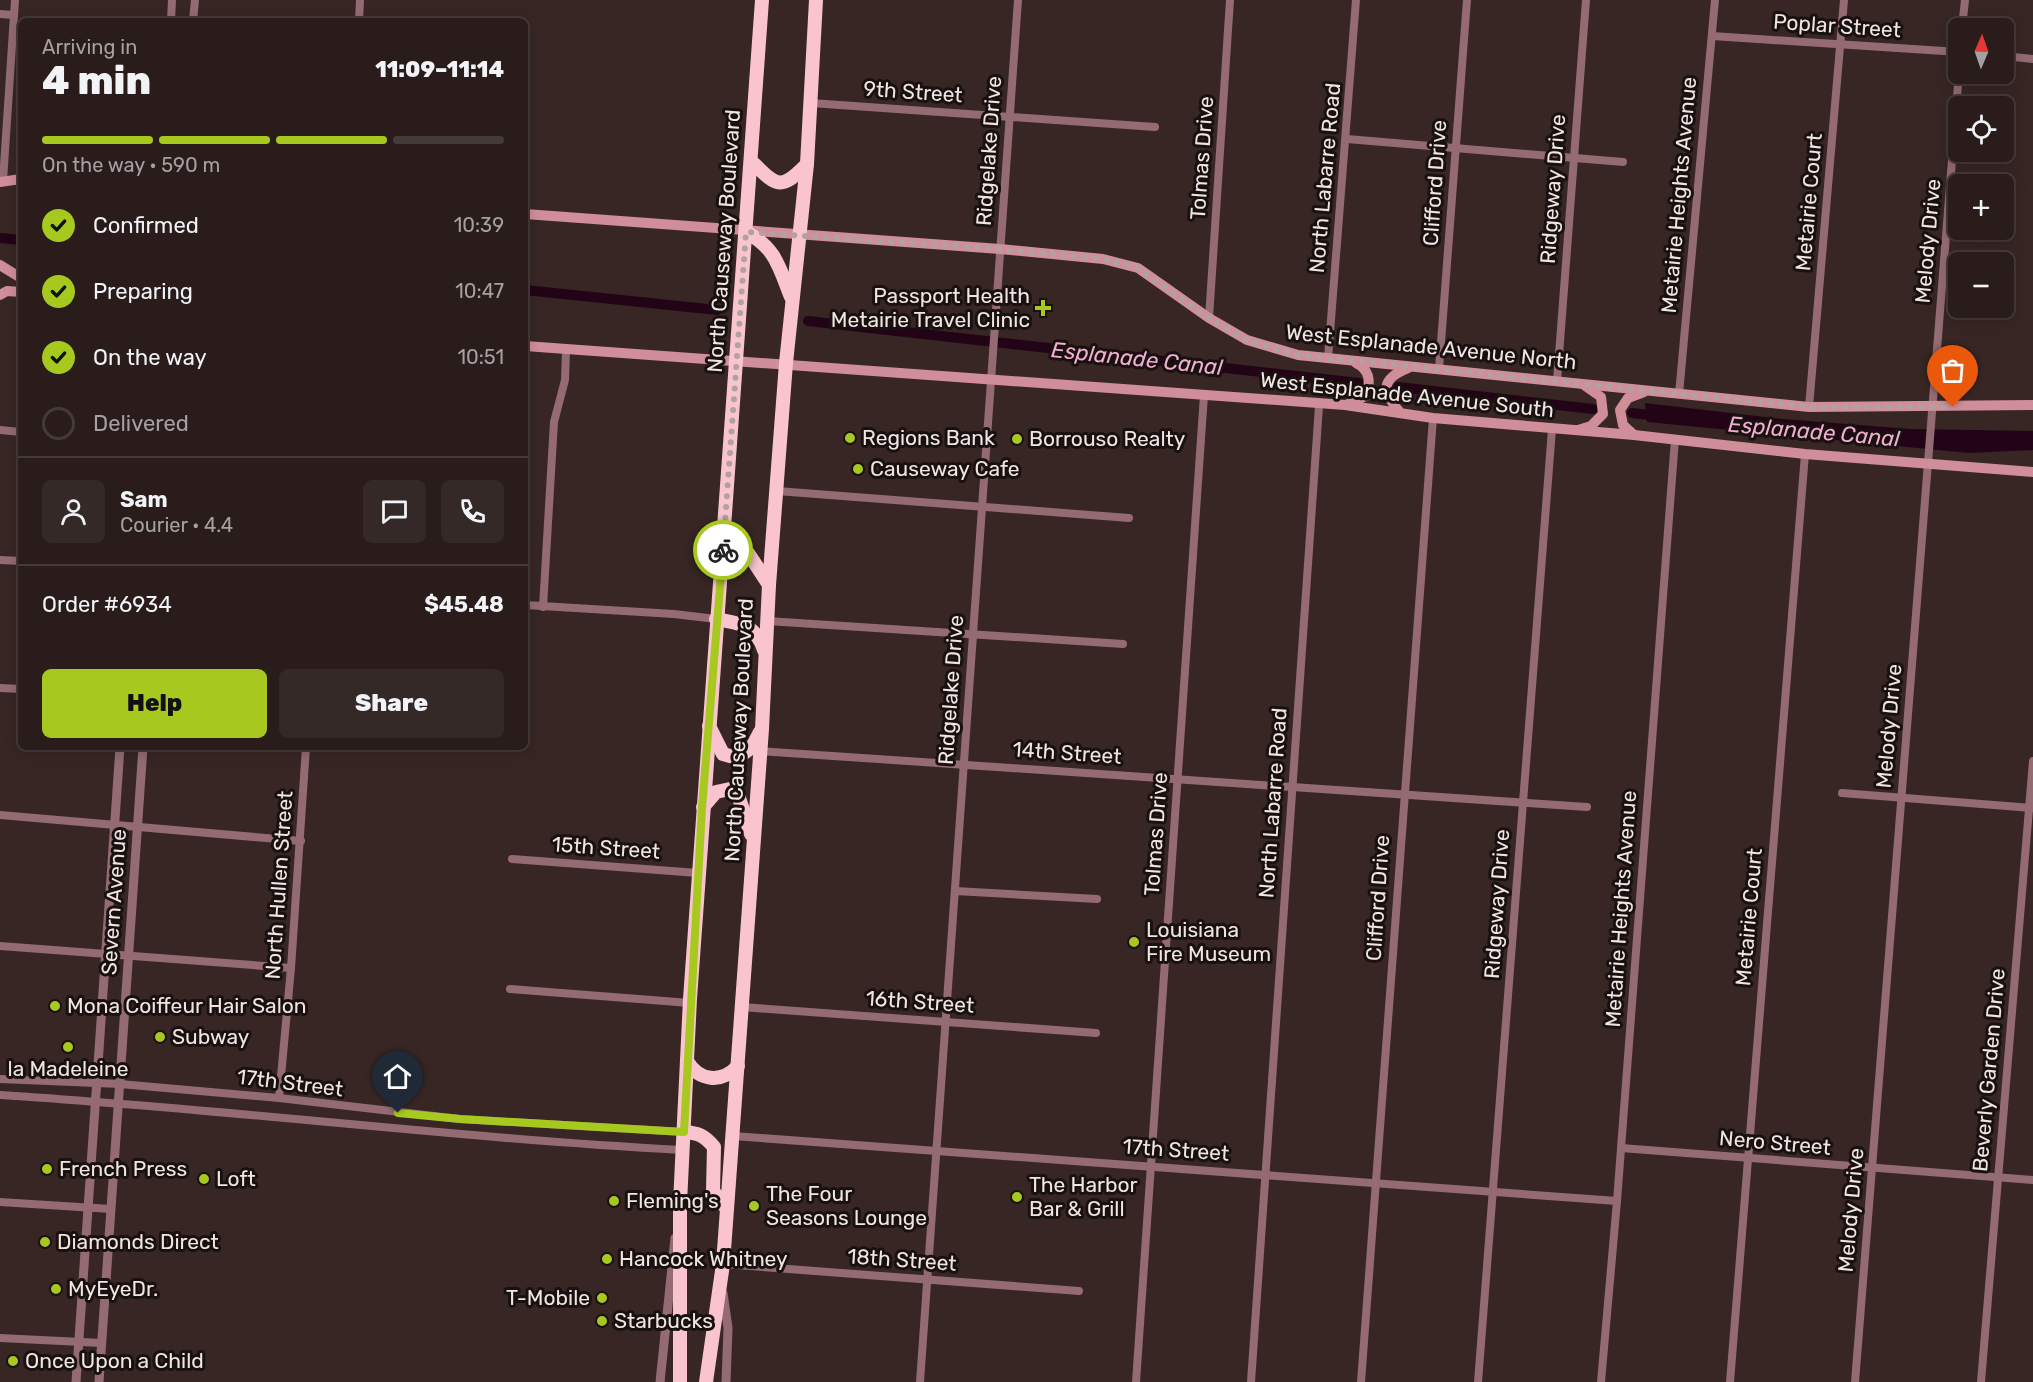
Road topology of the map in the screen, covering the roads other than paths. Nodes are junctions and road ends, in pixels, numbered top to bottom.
1 (15, 0) edge
2 (172, 0) edge
3 (195, 0) edge
4 (360, 0) edge
5 (762, 0) edge
6 (816, 0) edge
7 (1018, 0) edge
8 (1230, 0) edge
9 (1356, 0) edge
10 (1467, 0) edge
11 (1586, 0) edge
12 (1714, 0) edge
13 (1844, 0) edge
14 (1965, 0) edge
15 (0, 14) edge
16 (14, 15) junction
17 (171, 18) edge
18 (193, 18) edge
19 (359, 18) edge
20 (1963, 18) edge
21 (1712, 36) junction
22 (11, 41) junction
23 (18, 41) edge
24 (1841, 44) junction
25 (1948, 51) edge
26 (2014, 57) edge
27 (2033, 59) edge
28 (1958, 84) edge
29 (811, 103) junction
30 (3, 108) edge
31 (1010, 117) junction
32 (1155, 127) dead end
33 (1347, 139) junction
34 (1455, 149) junction
35 (1574, 158) junction
36 (751, 161) junction
37 (1623, 162) dead end
38 (807, 164) junction
39 (18, 179) edge
40 (2, 182) edge
41 (528, 214) edge
42 (746, 232) junction
43 (798, 236) junction
44 (1000, 249) junction
45 (0, 265) edge
46 (18, 276) edge
47 (18, 292) edge
48 (0, 295) edge
49 (792, 300) junction
50 (1209, 318) junction
51 (528, 346) edge
52 (566, 350) junction
53 (1328, 358) junction
54 (737, 360) junction
55 (1351, 360) junction
56 (786, 363) junction
57 (1411, 366) junction
58 (1439, 369) junction
59 (991, 379) junction
60 (1557, 381) junction
61 (1581, 384) junction
62 (1648, 391) junction
63 (1679, 394) junction
64 (1204, 395) junction
65 (1319, 405) junction
66 (1345, 405) junction
67 (2033, 405) edge
68 (1809, 407) junction
69 (1932, 407) junction
70 (1400, 411) junction
71 (1433, 418) junction
72 (1552, 429) junction
73 (0, 430) edge
74 (1578, 430) junction
75 (18, 432) edge
76 (1634, 435) junction
77 (1675, 439) junction
78 (1805, 454) junction
79 (1928, 462) junction
80 (2033, 472) edge
81 (777, 491) junction
82 (982, 506) junction
83 (1129, 518) dead end
84 (723, 550) junction
85 (0, 560) edge
86 (18, 561) edge
87 (769, 585) junction
88 (528, 605) edge
89 (543, 607) junction
90 (716, 619) junction
91 (767, 621) junction
92 (973, 635) junction
93 (1123, 644) dead end
94 (765, 655) junction
95 (0, 688) edge
96 (18, 690) edge
97 (709, 724) junction
98 (762, 729) junction
99 (120, 750) edge
100 (143, 750) edge
101 (306, 750) edge
102 (760, 751) junction
103 (2033, 761) edge
104 (964, 765) junction
105 (1178, 778) junction
106 (1293, 786) junction
107 (1404, 793) junction
108 (1842, 793) dead end
109 (1901, 797) junction
110 (1523, 802) junction
111 (1587, 807) dead end
112 (702, 808) junction
113 (2031, 808) edge
114 (0, 815) edge
115 (115, 825) junction
116 (138, 827) junction
117 (753, 839) junction
118 (301, 841) junction
119 (512, 860) dead end
120 (698, 873) junction
121 (955, 891) junction
122 (1097, 899) dead end
123 (0, 946) edge
124 (106, 954) junction
125 (129, 956) junction
126 (291, 968) junction
127 (510, 989) dead end
128 (690, 1003) junction
129 (742, 1007) junction
130 (946, 1022) junction
131 (1096, 1033) dead end
132 (687, 1061) junction
133 (738, 1066) junction
134 (0, 1079) edge
135 (97, 1084) junction
136 (120, 1084) junction
137 (0, 1095) edge
138 (279, 1098) junction
139 (96, 1101) junction
140 (119, 1103) junction
141 (684, 1132) junction
142 (733, 1136) junction
143 (1621, 1148) junction
144 (682, 1150) junction
145 (937, 1151) junction
146 (1748, 1159) junction
147 (1151, 1167) junction
148 (1872, 1169) junction
149 (1265, 1175) junction
150 (1998, 1177) junction
151 (2033, 1180) edge
152 (1376, 1182) junction
153 (1493, 1192) junction
154 (1617, 1201) junction
155 (0, 1202) edge
156 (680, 1203) junction
157 (88, 1208) junction
158 (111, 1209) junction
159 (727, 1209) junction
160 (723, 1264) junction
161 (927, 1280) junction
162 (721, 1284) junction
163 (1079, 1291) dead end
164 (0, 1338) edge
165 (79, 1342) junction
166 (102, 1343) junction
167 (76, 1382) edge
168 (99, 1382) edge
169 (660, 1382) edge
170 (680, 1382) edge
171 (706, 1382) edge
172 (726, 1382) edge
173 (920, 1382) edge
174 (1136, 1382) edge
175 (1251, 1382) edge
176 (1361, 1382) edge
177 (1478, 1382) edge
178 (1600, 1382) edge
179 (1730, 1382) edge
180 (1855, 1382) edge
181 (1981, 1382) edge

1 - 16 street
2 - 17 street
3 - 18 street
4 - 19 street
5 - 36 highway, North Causeway Boulevard
6 - 29 highway, North Causeway Boulevard
7 - 31 street, Ridgelake Drive
8 - 50 street, Tolmas Drive
9 - 33 street, North Labarre Road
10 - 34 street, Clifford Drive
11 - 35 street, Ridgeway Drive
12 - 21 street, Metairie Heights Avenue
13 - 24 street, Metairie Court
14 - 20 street
15 - 16 street
16 - 22 street
21 - 24 street, Poplar Street
21 - 63 street, Metairie Heights Avenue
22 - 23 street
22 - 30 street
24 - 25 street, Poplar Street
24 - 68 street, Metairie Court
26 - 27 street
28 - 69 street, Melody Drive
29 - 31 street, 9th Street
29 - 38 highway, North Causeway Boulevard
30 - 40 street
31 - 32 street, 9th Street
31 - 44 street, Ridgelake Drive
33 - 34 street
33 - 53 street, North Labarre Road
34 - 35 street
34 - 58 street, Clifford Drive
35 - 37 street
35 - 60 street, Ridgeway Drive
36 - 38 highway
36 - 42 highway, North Causeway Boulevard
38 - 43 highway, North Causeway Boulevard
39 - 40 main road
41 - 42 main road, West Esplanade Avenue North
42 - 43 main road, West Esplanade Avenue North
42 - 49 highway
42 - 54 highway, North Causeway Boulevard
43 - 44 main road, West Esplanade Avenue North
43 - 49 highway, North Causeway Boulevard
44 - 50 main road, West Esplanade Avenue North
44 - 59 street, Ridgelake Drive
45 - 46 main road
47 - 48 main road
49 - 56 highway, North Causeway Boulevard
50 - 53 main road, West Esplanade Avenue North
51 - 52 main road, West Esplanade Avenue South
52 - 54 main road, West Esplanade Avenue South
52 - 89 street
53 - 55 main road, West Esplanade Avenue North
54 - 56 main road, West Esplanade Avenue South
54 - 84 highway, North Causeway Boulevard
55 - 57 main road, West Esplanade Avenue North
55 - 66 main road
56 - 59 main road, West Esplanade Avenue South
56 - 81 highway, North Causeway Boulevard
57 - 58 main road, West Esplanade Avenue North
57 - 70 main road
58 - 60 main road, West Esplanade Avenue North
59 - 64 main road, West Esplanade Avenue South
59 - 82 street, Ridgelake Drive
60 - 61 main road, West Esplanade Avenue North
61 - 62 main road, West Esplanade Avenue North
61 - 74 main road
62 - 63 main road, West Esplanade Avenue North
62 - 76 main road
63 - 68 main road, West Esplanade Avenue North
64 - 65 main road, West Esplanade Avenue South
64 - 105 street, Tolmas Drive
65 - 66 main road, West Esplanade Avenue South
65 - 106 street, North Labarre Road
66 - 70 main road, West Esplanade Avenue South
67 - 69 main road, West Esplanade Avenue North
68 - 69 main road, West Esplanade Avenue North
69 - 79 street, Melody Drive
70 - 71 main road, West Esplanade Avenue South
71 - 72 main road, West Esplanade Avenue South
71 - 107 street, Clifford Drive
72 - 74 main road, West Esplanade Avenue South
72 - 110 street, Ridgeway Drive
73 - 75 street
74 - 76 main road, West Esplanade Avenue South
76 - 77 main road, West Esplanade Avenue South
77 - 78 main road, West Esplanade Avenue South
77 - 143 street, Metairie Heights Avenue
78 - 79 main road, West Esplanade Avenue South
78 - 146 street, Metairie Court
79 - 80 main road, West Esplanade Avenue South
79 - 109 street, Melody Drive
81 - 82 street
81 - 87 highway, North Causeway Boulevard
82 - 83 street
82 - 92 street, Ridgelake Drive
84 - 87 highway
84 - 90 highway, North Causeway Boulevard
85 - 86 street
87 - 91 highway, North Causeway Boulevard
88 - 89 street
89 - 90 street
90 - 94 highway
90 - 97 highway, North Causeway Boulevard
91 - 92 street
91 - 94 highway, North Causeway Boulevard
92 - 93 street
92 - 104 street, Ridgelake Drive
94 - 98 highway, North Causeway Boulevard
95 - 96 street
97 - 98 highway
97 - 112 highway, North Causeway Boulevard
98 - 102 highway, North Causeway Boulevard
99 - 115 street, Severn Avenue
100 - 116 street, Severn Avenue
101 - 118 street, North Hullen Street
102 - 104 street, 14th Street
102 - 117 highway, North Causeway Boulevard
103 - 113 street, Beverly Garden Drive
104 - 105 street, 14th Street
104 - 121 street, Ridgelake Drive
105 - 106 street, 14th Street
105 - 147 street, Tolmas Drive
106 - 107 street, 14th Street
106 - 149 street, North Labarre Road
107 - 110 street, 14th Street
107 - 152 street, Clifford Drive
108 - 109 street
109 - 113 street
109 - 148 street, Melody Drive
110 - 111 street, 14th Street
110 - 153 street, Ridgeway Drive
112 - 117 highway
112 - 120 highway, North Causeway Boulevard
113 - 150 street, Beverly Garden Drive
114 - 115 street
115 - 116 street
115 - 124 street, Severn Avenue
116 - 118 street
116 - 125 street, Severn Avenue
117 - 129 highway, North Causeway Boulevard
118 - 126 street, North Hullen Street
119 - 120 street, 15th Street
120 - 128 highway, North Causeway Boulevard
121 - 122 street
121 - 130 street, Ridgelake Drive
123 - 124 street
124 - 125 street
124 - 135 street, Severn Avenue
125 - 126 street
125 - 136 street, Severn Avenue
126 - 138 street, North Hullen Street
127 - 128 street
128 - 132 highway, North Causeway Boulevard
129 - 130 street, 16th Street
129 - 133 highway, North Causeway Boulevard
130 - 131 street, 16th Street
130 - 145 street, Ridgelake Drive
132 - 133 highway
132 - 141 highway, North Causeway Boulevard
133 - 142 highway, North Causeway Boulevard
134 - 135 street, 17th Street
135 - 136 street, 17th Street
135 - 139 street, Severn Avenue
136 - 138 street, 17th Street
136 - 140 street, Severn Avenue
137 - 139 street, 17th Street
138 - 141 street, 17th Street
139 - 140 street, 17th Street
139 - 157 street, Severn Avenue
140 - 144 street, 17th Street
140 - 158 street, Severn Avenue
141 - 144 highway, North Causeway Boulevard
141 - 159 highway
142 - 145 street, 17th Street
142 - 159 highway, North Causeway Boulevard
143 - 146 street, Nero Street
143 - 154 street, Metairie Heights Avenue
144 - 156 highway, North Causeway Boulevard
145 - 147 street, 17th Street
145 - 161 street, Ridgelake Drive
146 - 148 street, Nero Street
146 - 179 street, Metairie Court
147 - 149 street, 17th Street
147 - 174 street, Tolmas Drive
148 - 150 street, Nero Street
148 - 180 street, Melody Drive
149 - 152 street, 17th Street
149 - 175 street, North Labarre Road
150 - 151 street, Nero Street
150 - 181 street, Beverly Garden Drive
152 - 153 street, 17th Street
152 - 176 street, Clifford Drive
153 - 154 street, 17th Street
153 - 177 street, Ridgeway Drive
154 - 178 street, Metairie Heights Avenue
155 - 157 street
156 - 169 street, North Causeway Boulevard
156 - 170 highway, North Causeway Boulevard
157 - 158 street
157 - 165 street, Severn Avenue
158 - 166 street, Severn Avenue
159 - 160 highway, North Causeway Boulevard
160 - 161 street, 18th Street
160 - 162 highway, North Causeway Boulevard
161 - 163 street, 18th Street
161 - 173 street, Ridgelake Drive
162 - 171 highway, North Causeway Boulevard
162 - 172 street, North Causeway Boulevard
164 - 165 street
165 - 166 street
165 - 167 street, Severn Avenue
166 - 168 street, Severn Avenue

